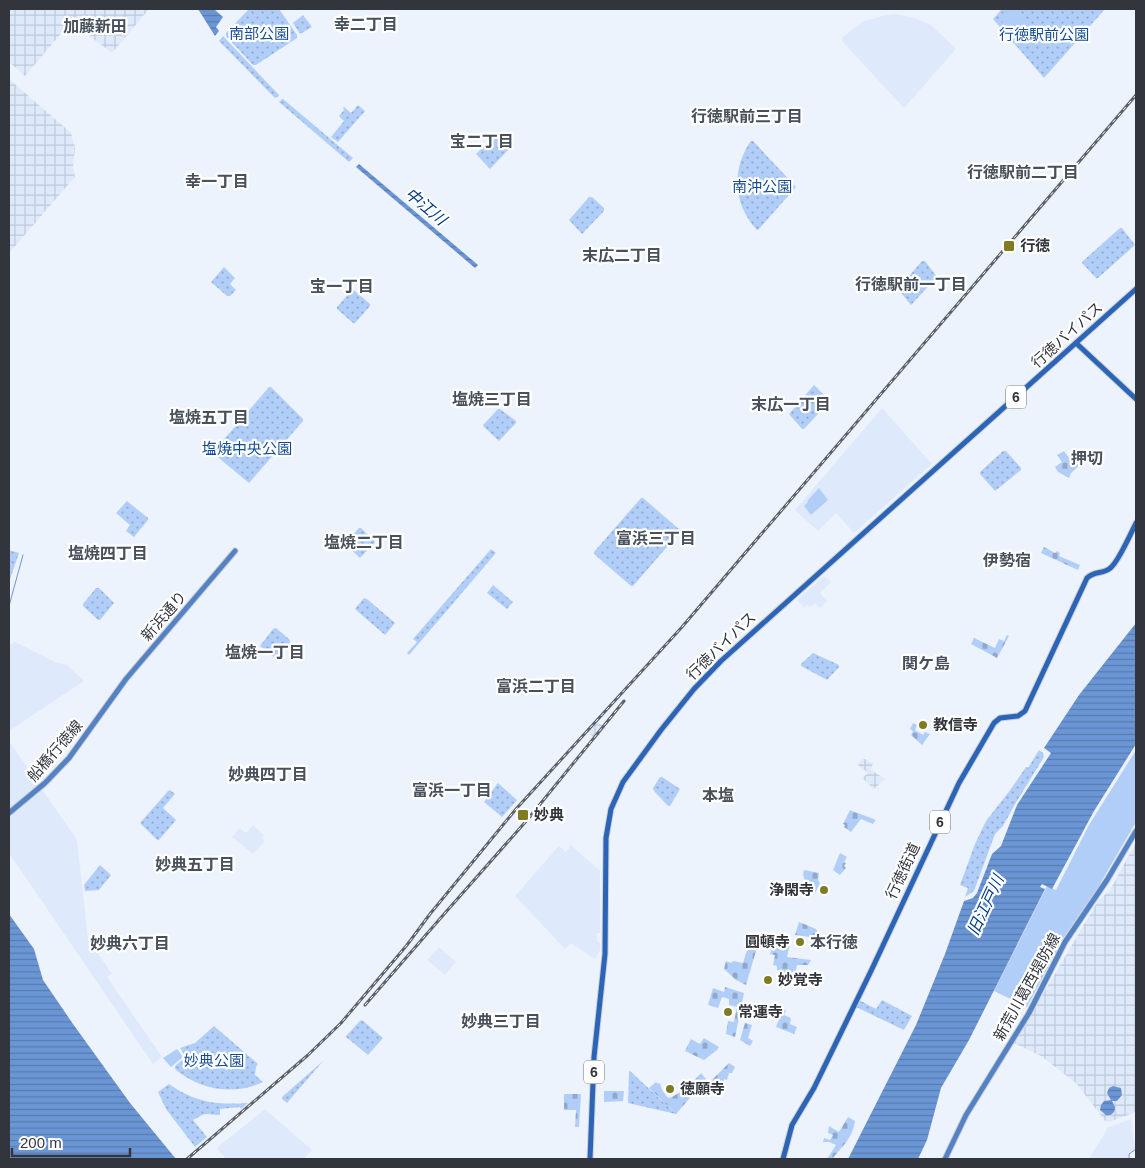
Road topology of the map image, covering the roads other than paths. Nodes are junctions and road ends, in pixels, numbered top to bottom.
1 (1136, 289) edge
2 (1076, 343) junction
3 (1136, 399) edge
4 (1136, 523) edge
5 (235, 551) dead end
6 (112, 698) joint
7 (9, 813) edge
8 (1136, 830) edge
9 (590, 1159) edge
10 (783, 1159) edge
11 (945, 1159) edge

1 - 2 main road, 行徳バイパス / 6
2 - 3 main road
2 - 9 main road, 行徳バイパス / 6
4 - 10 main road, 行徳街道 / 6
5 - 6 main road, 新浜通り
6 - 7 main road, 船橋行徳線
8 - 11 main road, 新荒川葛西堤防線

